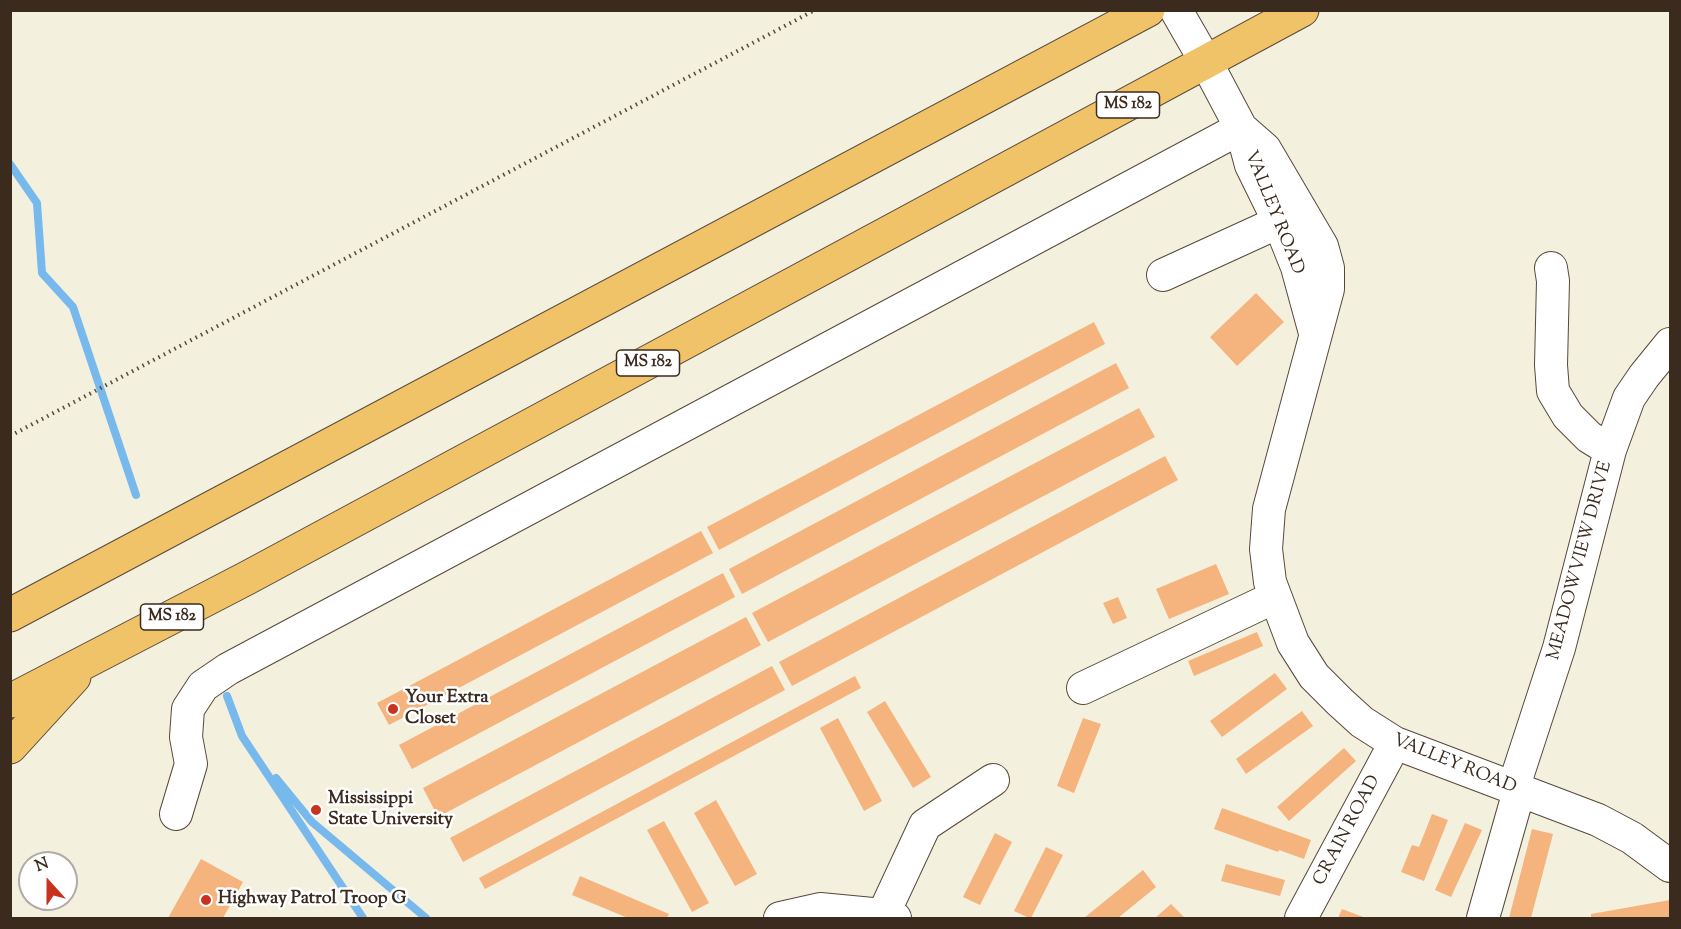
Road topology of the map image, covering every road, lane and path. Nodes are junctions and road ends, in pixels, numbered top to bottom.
1 (815, 10) edge
2 (1148, 10) edge
3 (1176, 10) edge
4 (1302, 10) edge
5 (1206, 62) junction
6 (1241, 128) junction
7 (1290, 215) junction
8 (1551, 268) dead end
9 (1163, 275) dead end
10 (1671, 344) edge
11 (10, 436) edge
12 (1610, 450) junction
13 (1275, 597) junction
14 (10, 615) edge
15 (96, 656) junction
16 (1083, 688) dead end
17 (10, 701) edge
18 (1395, 743) junction
19 (10, 747) edge
20 (993, 780) dead end
21 (1516, 790) junction
22 (176, 814) dead end
23 (1671, 866) edge
24 (889, 917) edge
25 (780, 918) edge
26 (1301, 918) edge
27 (1483, 918) edge

1 - 11 path
2 - 14 main road
3 - 5 street, VALLEY ROAD
4 - 5 main road, MS 182
5 - 6 street, VALLEY ROAD
5 - 15 main road, MS 182
6 - 7 street, VALLEY ROAD
6 - 22 street
7 - 9 street
7 - 13 street, VALLEY ROAD
8 - 12 street
10 - 12 street, MEADOWVIEW DRIVE
12 - 21 street, MEADOWVIEW DRIVE
13 - 16 street
13 - 18 street, VALLEY ROAD
15 - 17 main road, MS 182
15 - 19 main road
18 - 21 street, VALLEY ROAD
18 - 26 street, CRAIN ROAD
20 - 24 street
21 - 23 street, VALLEY ROAD
21 - 27 street, MEADOWVIEW DRIVE
24 - 25 street

